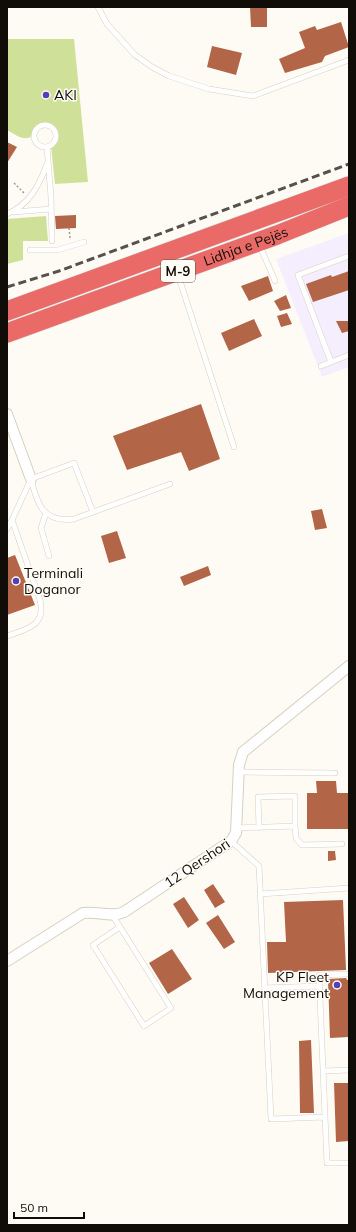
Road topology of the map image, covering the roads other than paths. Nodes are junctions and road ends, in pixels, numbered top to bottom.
1 (98, 7) edge
2 (349, 60) edge
3 (47, 147) junction
4 (48, 162) junction
5 (349, 186) edge
6 (349, 206) edge
7 (51, 209) junction
8 (13, 212) junction
9 (7, 214) edge
10 (52, 241) dead end
11 (84, 242) dead end
12 (258, 242) junction
13 (30, 250) dead end
14 (349, 256) edge
15 (176, 271) junction
16 (275, 281) dead end
17 (7, 311) edge
18 (7, 333) edge
19 (349, 355) edge
20 (331, 362) junction
21 (321, 366) dead end
22 (7, 414) edge
23 (234, 448) dead end
24 (31, 479) junction
25 (170, 484) dead end
26 (93, 512) junction
27 (46, 513) junction
28 (12, 520) junction
29 (15, 529) junction
30 (7, 531) edge
31 (49, 556) dead end
32 (7, 636) edge
33 (349, 666) edge
34 (239, 772) junction
35 (335, 773) dead end
36 (295, 826) junction
37 (259, 827) junction
38 (237, 828) junction
39 (231, 841) junction
40 (342, 844) dead end
41 (349, 888) edge
42 (260, 894) junction
43 (112, 915) junction
44 (120, 927) junction
45 (7, 961) edge
46 (349, 974) edge
47 (319, 986) junction
48 (265, 988) junction
49 (349, 1070) edge
50 (323, 1071) junction
51 (325, 1117) junction
52 (349, 1162) edge

1 - 2 lane
3 - 3 lane
3 - 4 lane
4 - 7 lane
4 - 8 lane
5 - 17 highway, Lidhja e Pejës / M-9
6 - 12 highway, Lidhja e Pejës / M-9
7 - 8 lane
7 - 10 lane
8 - 9 lane
11 - 13 lane
12 - 15 highway, Lidhja e Pejës / M-9
12 - 16 lane
14 - 20 lane
15 - 18 highway, Lidhja e Pejës / M-9
15 - 23 lane
19 - 20 lane
20 - 21 lane
22 - 24 street
24 - 26 lane
24 - 27 lane
24 - 28 lane
25 - 26 lane
26 - 27 lane
27 - 31 lane
28 - 29 lane
28 - 30 lane
29 - 30 lane
29 - 32 lane
33 - 34 street, 12 Qershori
34 - 35 lane
34 - 38 street, 12 Qershori
36 - 37 lane
36 - 37 lane
36 - 40 lane
37 - 38 lane
38 - 39 street, 12 Qershori
39 - 42 lane
39 - 43 street, 12 Qershori
41 - 42 lane
42 - 48 lane
43 - 44 lane
43 - 45 street, 12 Qershori
44 - 44 lane
46 - 47 lane
47 - 48 lane
47 - 50 lane
48 - 51 lane
49 - 50 lane
50 - 51 lane
51 - 52 lane

